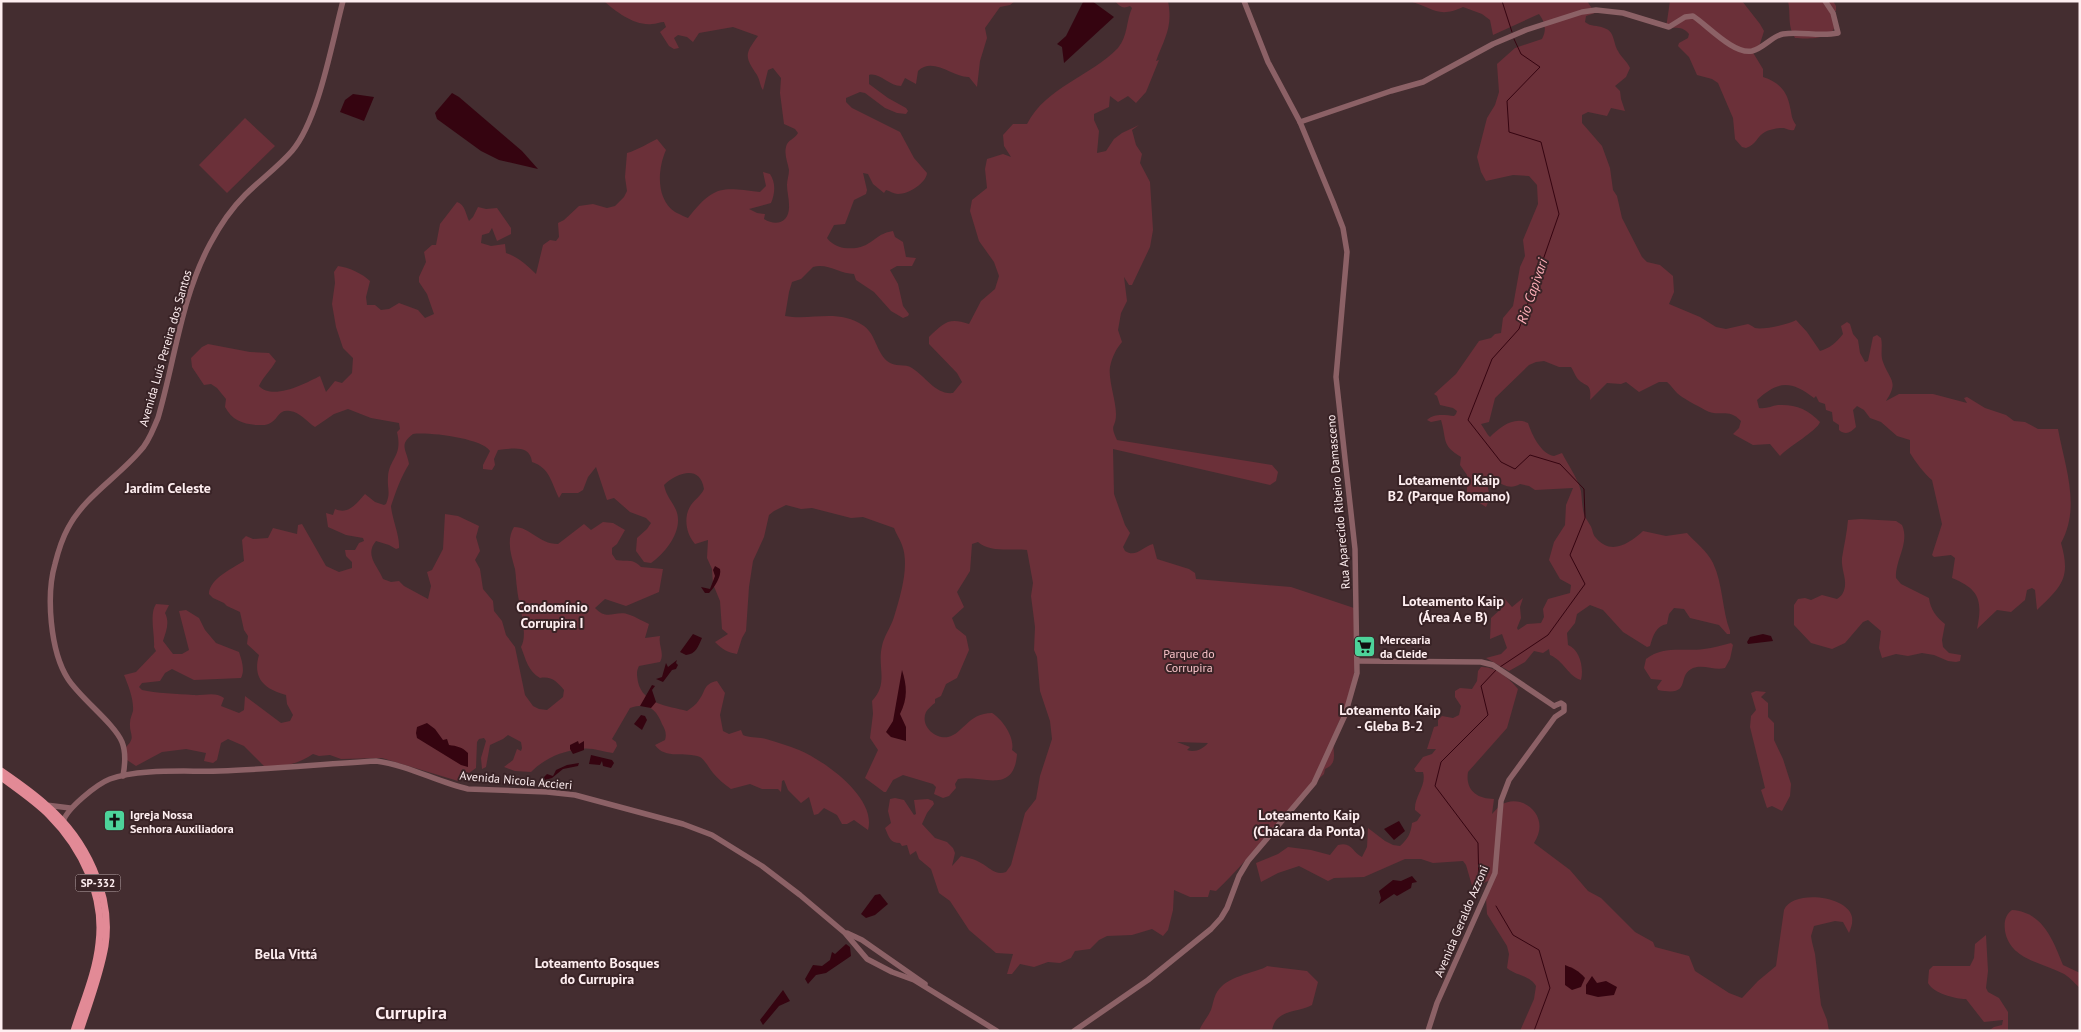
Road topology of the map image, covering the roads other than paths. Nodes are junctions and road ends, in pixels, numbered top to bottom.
1 (343, 1) edge
2 (1244, 1) edge
3 (1825, 1) edge
4 (1300, 122) junction
5 (1358, 662) junction
6 (1554, 706) junction
7 (1558, 714) junction
8 (1, 771) edge
9 (123, 776) junction
10 (1, 777) edge
11 (46, 805) junction
12 (70, 808) junction
13 (63, 822) junction
14 (845, 932) junction
15 (878, 952) junction
16 (868, 959) junction
17 (896, 965) junction
18 (892, 972) junction
19 (928, 989) junction
20 (74, 1031) edge
21 (80, 1031) edge
22 (997, 1031) edge
23 (1074, 1031) edge
24 (1428, 1031) edge

1 - 9 street, Avenida Luís Pereira dos Santos
2 - 4 street, Rua Aparecido Ribeiro Damasceno
3 - 4 street
4 - 5 street, Rua Aparecido Ribeiro Damasceno
5 - 6 street
5 - 23 street, Rua Aparecido Ribeiro Damasceno
6 - 7 street
6 - 7 street
7 - 24 street, Avenida Geraldo Azzoni
8 - 11 main road, SP-332
9 - 12 street, Avenida Nicola Accieri
9 - 14 street, Avenida Nicola Accieri
10 - 20 main road, SP-332
11 - 12 street
11 - 13 main road, SP-332
12 - 13 street, Avenida Nicola Accieri
13 - 21 main road, SP-332
14 - 15 street, Avenida Nicola Accieri
14 - 16 street, Avenida Nicola Accieri
15 - 16 street
15 - 17 street, Avenida Nicola Accieri
16 - 18 street, Avenida Nicola Accieri
17 - 18 street
17 - 19 street, Avenida Nicola Accieri
18 - 19 street, Avenida Nicola Accieri
19 - 22 street, Avenida Nicola Accieri

